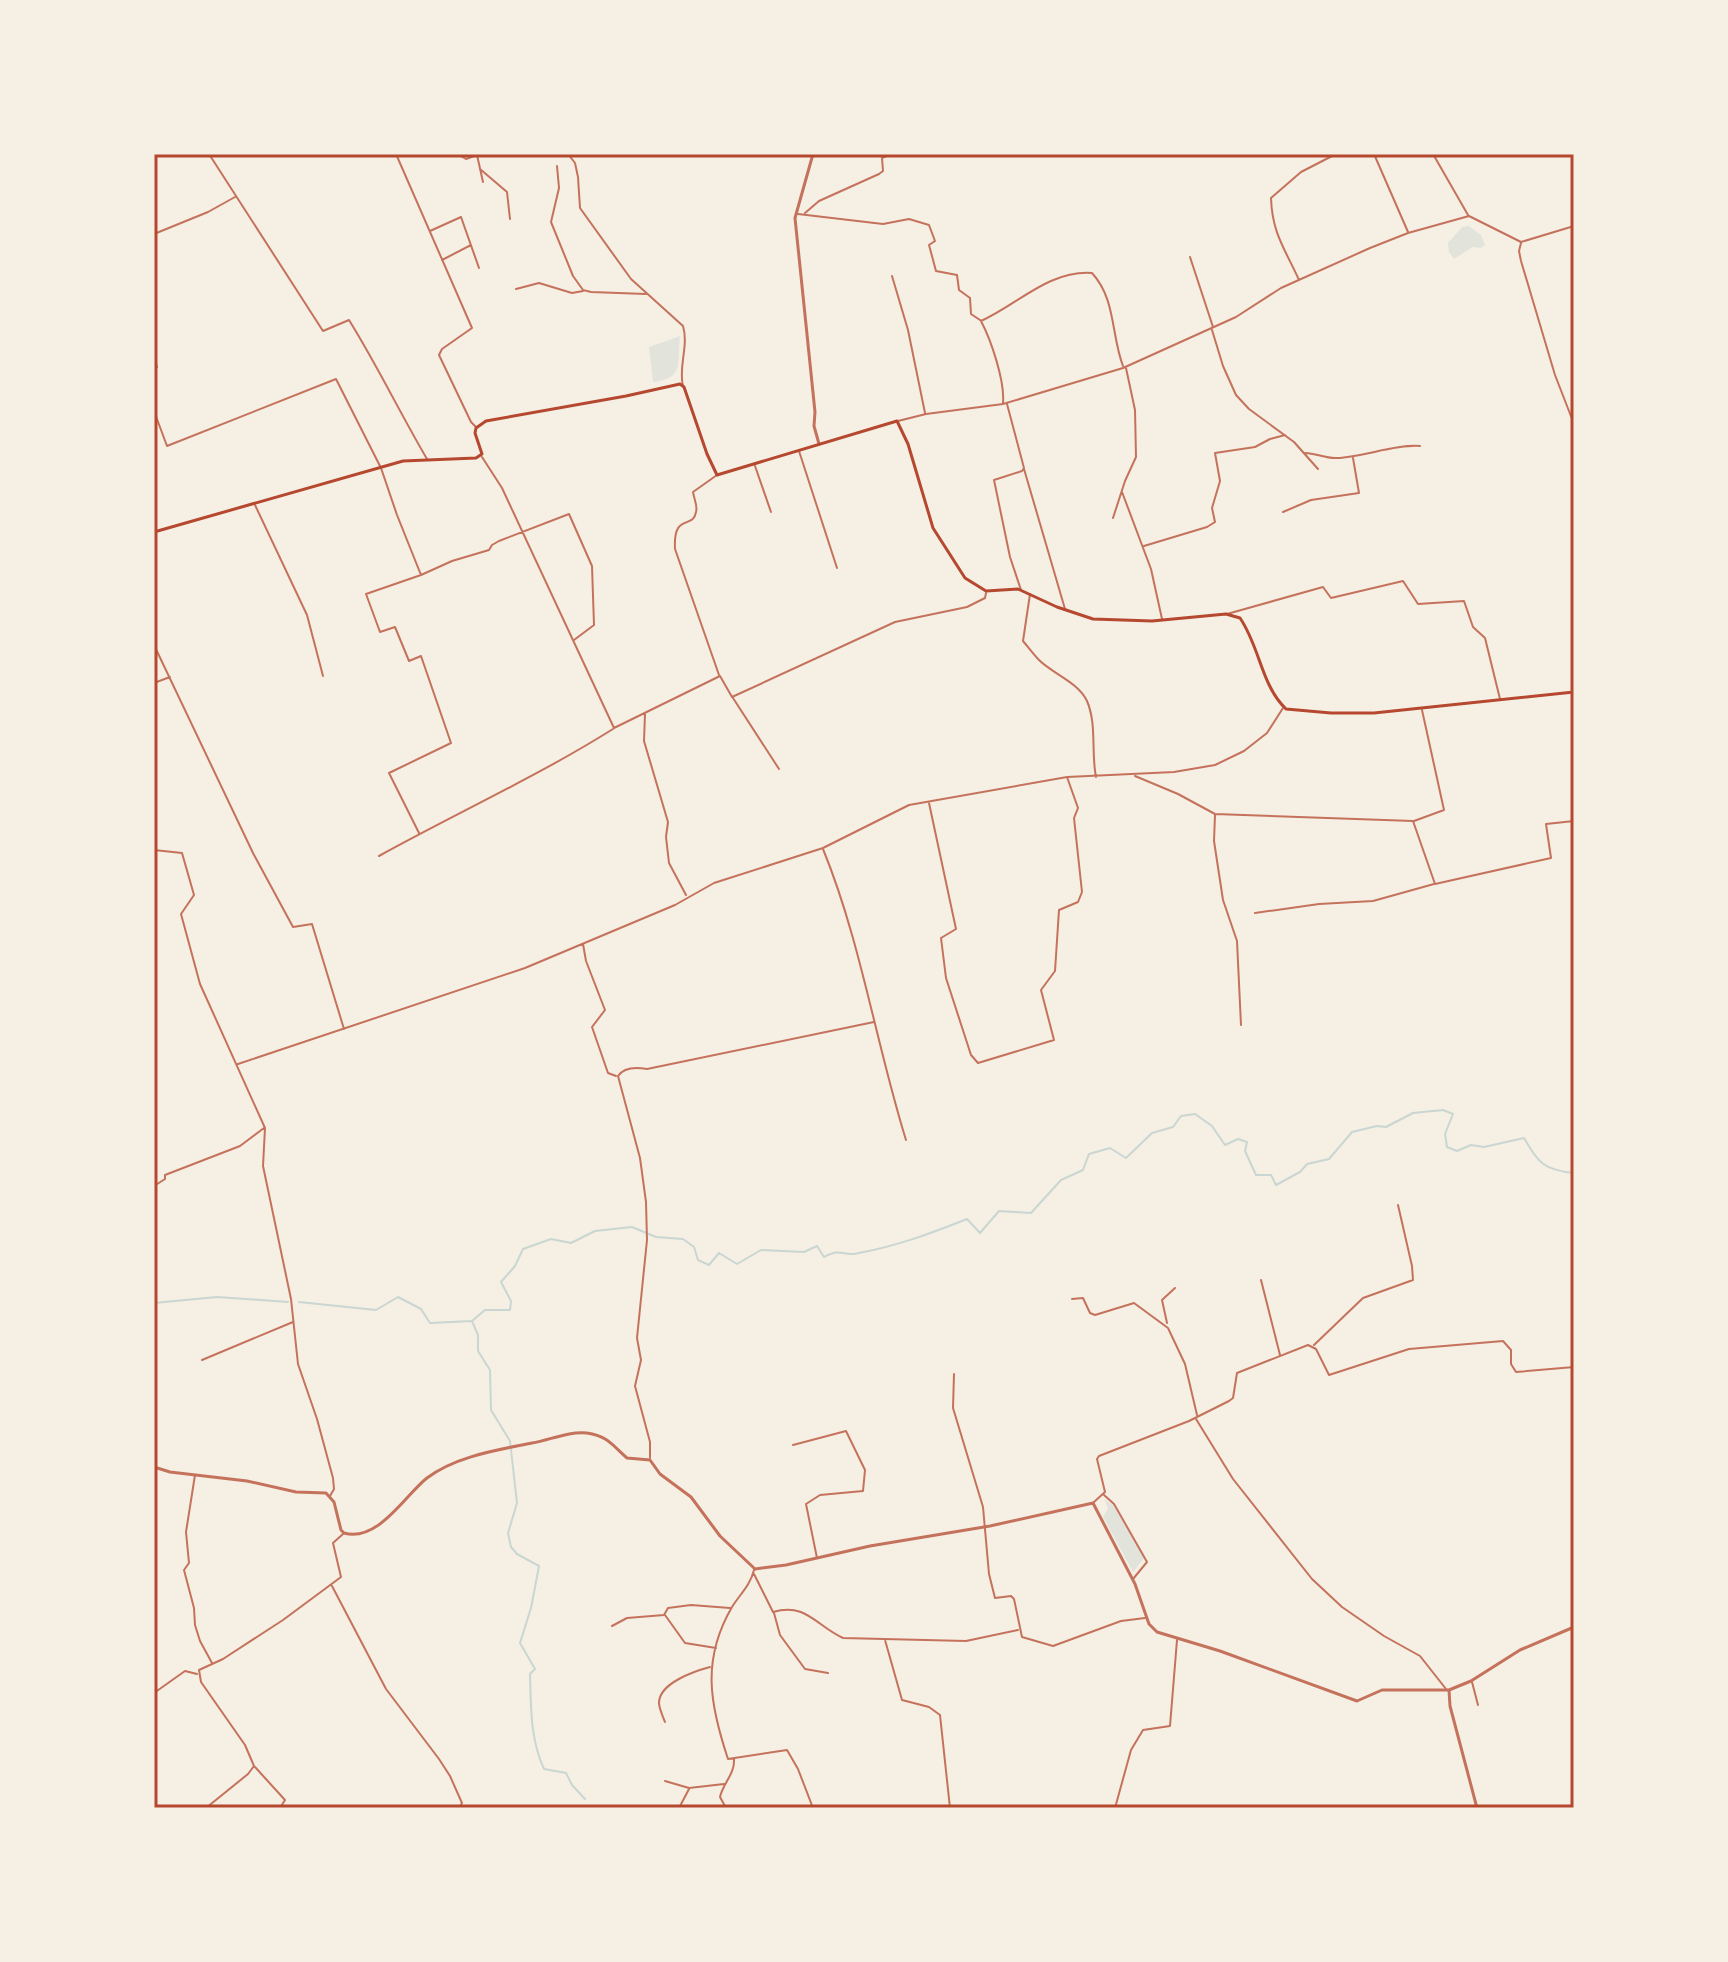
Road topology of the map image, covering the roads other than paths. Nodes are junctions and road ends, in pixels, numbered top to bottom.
1 (209, 154) edge
2 (396, 154) edge
3 (457, 154) edge
4 (568, 154) edge
5 (813, 154) edge
6 (891, 154) edge
7 (1336, 154) edge
8 (1374, 154) edge
9 (1433, 154) edge
10 (478, 155) edge
11 (557, 166) dead end
12 (480, 169) junction
13 (483, 182) dead end
14 (236, 196) junction
15 (804, 213) junction
16 (795, 214) junction
17 (1469, 216) junction
18 (510, 219) dead end
19 (1574, 226) edge
20 (429, 232) junction
21 (1408, 233) junction
22 (154, 234) edge
23 (1521, 242) junction
24 (472, 245) junction
25 (1190, 257) dead end
26 (442, 260) junction
27 (479, 268) dead end
28 (892, 276) dead end
29 (1299, 280) junction
30 (516, 289) dead end
31 (583, 290) junction
32 (647, 294) junction
33 (981, 321) junction
34 (1213, 328) junction
35 (154, 357) edge
36 (1125, 367) junction
37 (154, 368) edge
38 (684, 387) junction
39 (1005, 404) junction
40 (154, 411) edge
41 (926, 414) junction
42 (897, 421) junction
43 (1574, 424) edge
44 (476, 427) junction
45 (1285, 435) junction
46 (819, 444) junction
47 (1420, 446) dead end
48 (799, 450) junction
49 (1304, 454) junction
50 (482, 456) junction
51 (1352, 456) junction
52 (427, 459) junction
53 (754, 464) junction
54 (381, 468) junction
55 (1024, 468) junction
56 (1318, 469) dead end
57 (717, 475) junction
58 (1121, 490) junction
59 (254, 504) junction
60 (771, 512) dead end
61 (1283, 512) dead end
62 (1113, 518) dead end
63 (522, 531) junction
64 (154, 532) edge
65 (1144, 546) junction
66 (837, 568) dead end
67 (421, 575) junction
68 (1021, 590) junction
69 (986, 591) junction
70 (1030, 593) junction
71 (1065, 610) junction
72 (1226, 614) junction
73 (1162, 620) junction
74 (574, 640) junction
75 (154, 645) edge
76 (323, 676) dead end
77 (720, 676) junction
78 (170, 677) junction
79 (154, 683) edge
80 (1574, 692) edge
81 (732, 697) junction
82 (1500, 699) junction
83 (1284, 707) junction
84 (1422, 709) junction
85 (645, 713) junction
86 (614, 728) junction
87 (779, 769) dead end
88 (1132, 774) junction
89 (1067, 777) junction
90 (1096, 777) junction
91 (929, 801) junction
92 (1215, 814) junction
93 (1413, 821) junction
94 (1574, 821) edge
95 (419, 833) junction
96 (823, 848) junction
97 (154, 850) edge
98 (379, 856) dead end
99 (1435, 884) junction
100 (687, 897) junction
101 (1255, 913) dead end
102 (583, 943) junction
103 (874, 1022) junction
104 (1241, 1025) dead end
105 (344, 1029) junction
106 (238, 1064) junction
107 (618, 1076) junction
108 (265, 1128) junction
109 (906, 1140) dead end
110 (154, 1186) edge
111 (1398, 1205) dead end
112 (1261, 1280) dead end
113 (1175, 1288) dead end
114 (1072, 1299) dead end
115 (294, 1321) junction
116 (1168, 1328) junction
117 (1313, 1346) junction
118 (1280, 1356) junction
119 (202, 1360) dead end
120 (1574, 1367) edge
121 (954, 1374) dead end
122 (1197, 1417) junction
123 (793, 1445) dead end
124 (650, 1460) junction
125 (154, 1467) edge
126 (195, 1473) junction
127 (1103, 1495) junction
128 (330, 1496) junction
129 (1093, 1503) junction
130 (985, 1527) junction
131 (344, 1533) junction
132 (818, 1559) junction
133 (754, 1571) junction
134 (1132, 1580) junction
135 (331, 1585) junction
136 (732, 1608) junction
137 (773, 1612) junction
138 (664, 1615) junction
139 (1147, 1617) junction
140 (612, 1626) dead end
141 (1574, 1627) edge
142 (1020, 1629) junction
143 (885, 1639) junction
144 (1177, 1639) junction
145 (716, 1648) junction
146 (212, 1663) junction
147 (711, 1667) junction
148 (828, 1673) dead end
149 (198, 1674) junction
150 (1471, 1681) junction
151 (1448, 1690) junction
152 (154, 1693) edge
153 (1478, 1705) dead end
154 (665, 1722) dead end
155 (734, 1758) junction
156 (254, 1766) junction
157 (665, 1781) dead end
158 (724, 1784) junction
159 (689, 1788) junction
160 (206, 1808) edge
161 (280, 1808) edge
162 (459, 1808) edge
163 (679, 1808) edge
164 (726, 1808) edge
165 (813, 1808) edge
166 (950, 1808) edge
167 (1115, 1808) edge
168 (1477, 1808) edge

1 - 14 street
2 - 20 street
3 - 10 street
4 - 32 street
5 - 16 street
6 - 15 street
7 - 29 street
8 - 21 street
9 - 17 street
10 - 12 street
11 - 31 street
12 - 13 street
12 - 18 street
14 - 22 street
14 - 52 street
15 - 16 street
15 - 33 street
16 - 46 street
17 - 21 street
17 - 23 street
19 - 23 street
20 - 24 street
20 - 26 street
21 - 29 street
23 - 43 street
24 - 26 street
24 - 27 street
25 - 34 street
26 - 44 street
28 - 41 street
29 - 34 street
30 - 31 street
31 - 32 street
32 - 38 street
33 - 36 street
33 - 39 street
34 - 36 street
34 - 45 street
35 - 37 street
36 - 39 street
36 - 58 street
38 - 44 main road
38 - 57 main road
39 - 41 street
39 - 55 street
40 - 54 street
41 - 42 street
42 - 46 main road
42 - 69 main road
44 - 50 main road
45 - 49 street
45 - 65 street
46 - 48 main road
47 - 51 street
48 - 53 main road
48 - 66 street
49 - 51 street
49 - 56 street
50 - 52 main road
50 - 63 street
51 - 61 street
52 - 54 main road
53 - 57 main road
53 - 60 street
54 - 59 main road
54 - 67 street
55 - 68 street
55 - 71 street
57 - 77 street
58 - 62 street
58 - 65 street
59 - 64 main road
59 - 76 street
63 - 67 street
63 - 74 street
63 - 74 street
65 - 73 street
67 - 95 street
68 - 69 main road
68 - 70 main road
69 - 81 street
70 - 71 main road
70 - 90 street
71 - 73 main road
72 - 73 main road
72 - 82 street
72 - 83 main road
74 - 86 street
75 - 78 street
77 - 81 street
77 - 85 street
78 - 79 street
78 - 105 street
80 - 82 main road
81 - 87 street
82 - 84 main road
83 - 84 main road
83 - 88 street
84 - 93 street
85 - 86 street
85 - 100 street
86 - 95 street
88 - 90 street
88 - 92 street
89 - 90 street
89 - 91 street
89 - 91 street
91 - 96 street
92 - 93 street
92 - 104 street
93 - 99 street
94 - 99 street
95 - 98 street
96 - 100 street
96 - 103 street
97 - 106 street
99 - 101 street
100 - 102 street
102 - 105 street
102 - 107 street
103 - 107 street
103 - 109 street
105 - 106 street
106 - 108 street
107 - 124 street
108 - 110 street
108 - 115 street
111 - 117 street
112 - 118 street
113 - 116 street
114 - 116 street
115 - 119 street
115 - 128 street
116 - 122 street
117 - 118 street
117 - 120 street
118 - 122 street
121 - 130 street
122 - 127 street
122 - 151 street
123 - 132 street
124 - 131 street
124 - 133 street
125 - 126 street
126 - 128 street
126 - 146 street
127 - 129 street
127 - 134 street
128 - 131 street
129 - 130 street
129 - 134 street
130 - 132 street
130 - 142 street
131 - 135 street
132 - 133 street
133 - 136 street
133 - 137 street
134 - 139 street
135 - 146 street
135 - 162 street
136 - 138 street
136 - 145 street
137 - 143 street
137 - 148 street
138 - 140 street
138 - 145 street
139 - 142 street
139 - 144 street
141 - 150 street
142 - 143 street
143 - 166 street
144 - 151 street
144 - 167 street
145 - 147 street
146 - 149 street
147 - 154 street
147 - 155 street
149 - 152 street
149 - 156 street
150 - 151 street
150 - 153 street
151 - 168 street
155 - 158 street
155 - 165 street
156 - 160 street
156 - 161 street
157 - 159 street
158 - 159 street
158 - 164 street
159 - 163 street

